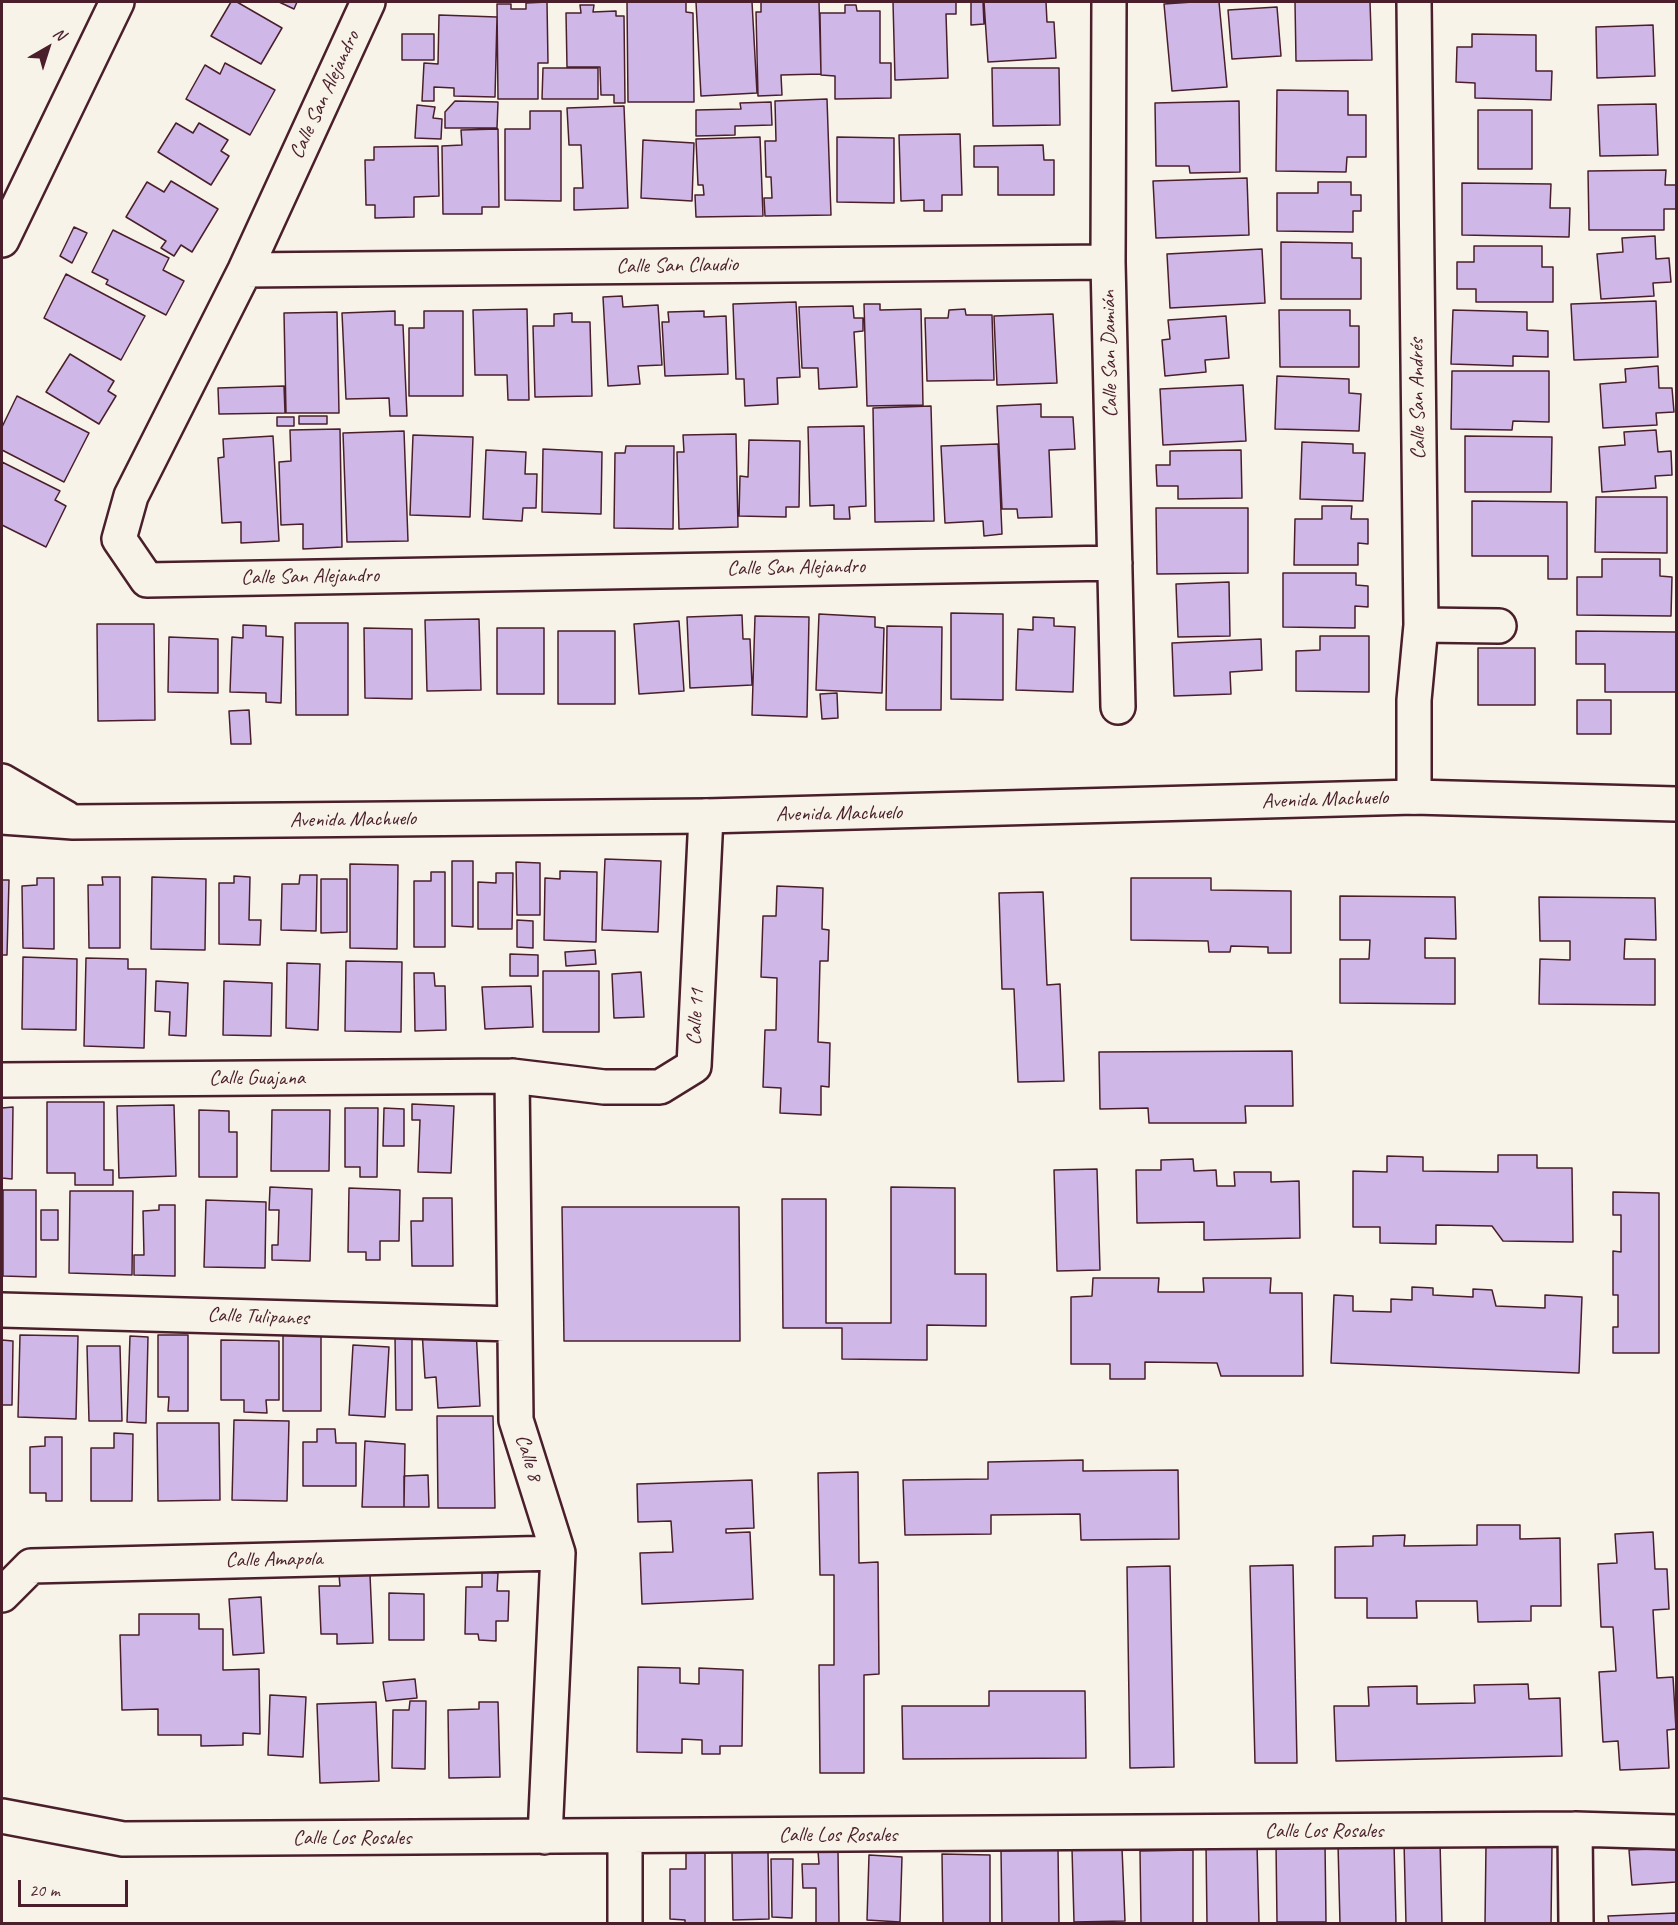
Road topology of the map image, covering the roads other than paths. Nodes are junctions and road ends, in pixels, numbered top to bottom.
1 (117, 2) edge
2 (368, 2) edge
3 (1109, 2) edge
4 (1414, 2) edge
5 (2, 240) edge
6 (1108, 262) junction
7 (245, 270) junction
8 (1115, 563) junction
9 (1421, 625) junction
10 (1499, 626) dead end
11 (1118, 707) dead end
12 (2, 781) edge
13 (1414, 797) junction
14 (1677, 804) edge
15 (706, 816) junction
16 (2, 817) edge
17 (73, 822) junction
18 (512, 1076) junction
19 (2, 1080) edge
20 (2, 1310) edge
21 (514, 1324) junction
22 (558, 1553) junction
23 (2, 1595) edge
24 (2, 1816) edge
25 (1575, 1829) junction
26 (1677, 1832) edge
27 (545, 1837) junction
28 (625, 1837) junction
29 (625, 1923) edge
30 (1576, 1923) edge

1 - 5 street
2 - 7 street, Calle San Alejandro
3 - 6 street, Calle San Damián
4 - 9 street, Calle San Andrés
6 - 7 street, Calle San Claudio
6 - 8 street, Calle San Damián
7 - 8 street, Calle San Alejandro
8 - 11 street, Calle San Damián
9 - 10 street
9 - 13 street, Calle San Andrés
12 - 17 street
13 - 14 street, Avenida Machuelo
13 - 15 street, Avenida Machuelo
15 - 17 street, Avenida Machuelo
15 - 18 street, Calle 11
16 - 17 street, Avenida Machuelo
18 - 19 street, Calle Guajana
18 - 21 street, Calle 8
20 - 21 street, Calle Tulipanes
21 - 22 street, Calle 8
22 - 23 street, Calle Amapola
22 - 27 street, Calle 8
24 - 27 street, Calle Los Rosales
25 - 26 street, Calle Los Rosales
25 - 28 street, Calle Los Rosales
25 - 30 street
27 - 28 street, Calle Los Rosales
28 - 29 street

